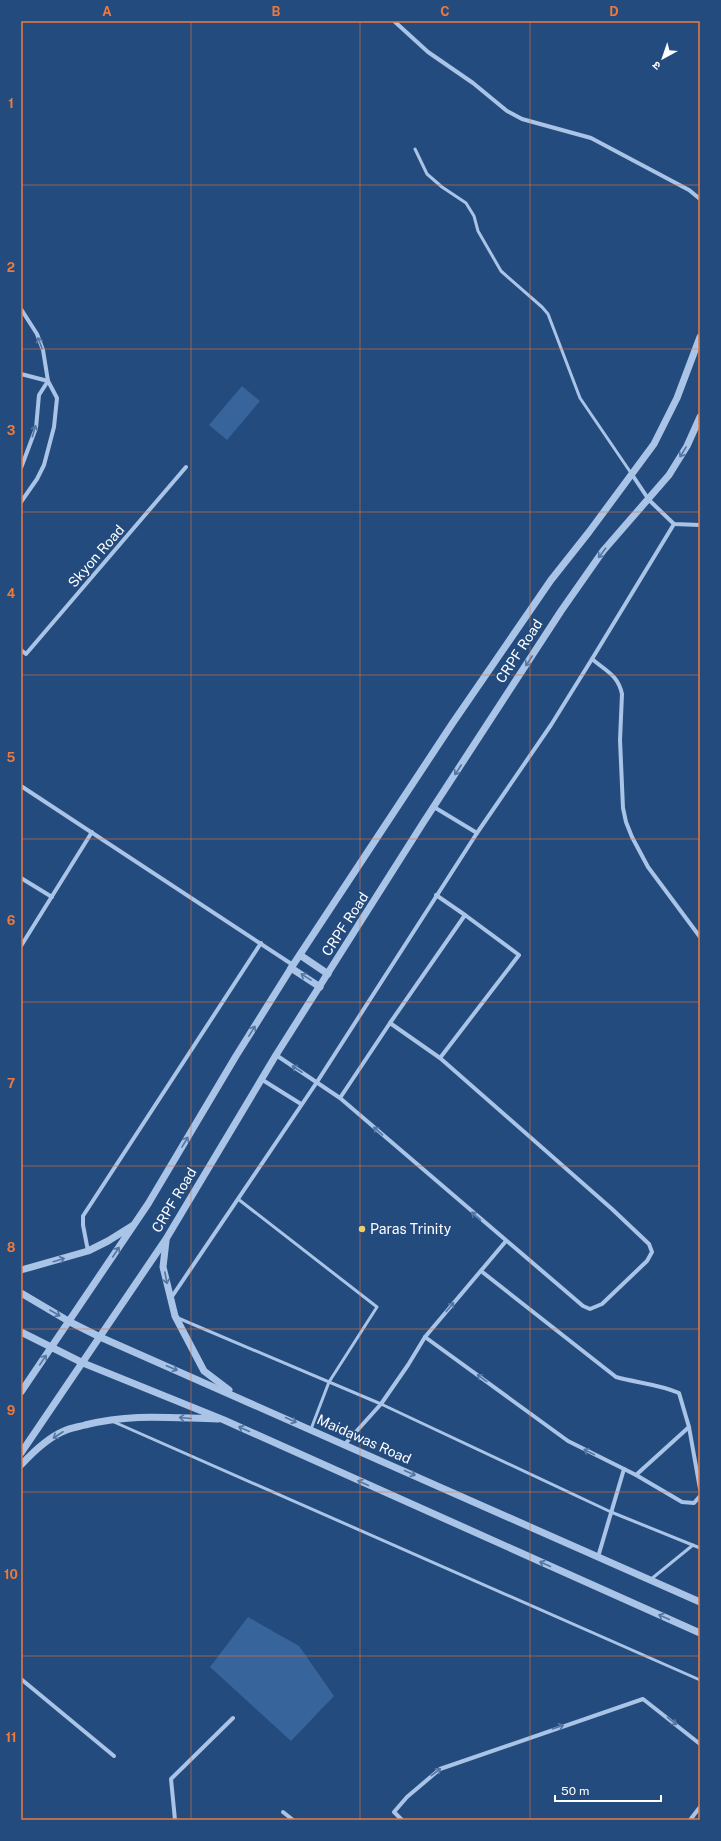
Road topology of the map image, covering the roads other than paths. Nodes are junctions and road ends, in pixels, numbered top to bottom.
1 (394, 21) edge
2 (415, 149) dead end
3 (700, 198) edge
4 (21, 309) edge
5 (700, 337) edge
6 (21, 374) edge
7 (48, 381) junction
8 (700, 417) edge
9 (186, 467) dead end
10 (21, 468) edge
11 (631, 473) junction
12 (649, 500) junction
13 (21, 502) edge
14 (674, 524) junction
15 (700, 525) edge
16 (21, 650) edge
17 (592, 659) junction
18 (21, 786) edge
19 (434, 807) junction
20 (92, 832) junction
21 (477, 832) junction
22 (21, 878) edge
23 (436, 895) junction
24 (52, 897) junction
25 (465, 916) junction
26 (700, 937) edge
27 (261, 943) junction
28 (21, 946) edge
29 (300, 955) junction
30 (292, 967) junction
31 (328, 974) junction
32 (320, 987) junction
33 (390, 1023) junction
34 (276, 1055) junction
35 (440, 1058) junction
36 (261, 1079) junction
37 (317, 1082) junction
38 (340, 1098) junction
39 (301, 1104) junction
40 (238, 1199) junction
41 (134, 1225) junction
42 (166, 1239) junction
43 (506, 1241) junction
44 (88, 1251) junction
45 (21, 1270) edge
46 (481, 1271) junction
47 (21, 1293) edge
48 (170, 1299) junction
49 (175, 1316) junction
50 (70, 1322) junction
51 (21, 1332) edge
52 (100, 1337) junction
53 (425, 1337) junction
54 (51, 1348) junction
55 (83, 1362) junction
56 (329, 1382) junction
57 (21, 1392) edge
58 (238, 1397) junction
59 (381, 1404) junction
60 (110, 1420) junction
61 (224, 1420) junction
62 (689, 1426) junction
63 (311, 1429) junction
64 (345, 1444) junction
65 (21, 1453) edge
66 (21, 1465) edge
67 (624, 1469) junction
68 (636, 1475) junction
69 (700, 1489) edge
70 (700, 1496) edge
71 (611, 1512) junction
72 (693, 1544) junction
73 (700, 1548) edge
74 (598, 1557) junction
75 (650, 1580) junction
76 (700, 1602) edge
77 (700, 1633) edge
78 (21, 1679) edge
79 (700, 1680) edge
80 (233, 1718) dead end
81 (700, 1744) edge
82 (114, 1756) dead end
83 (700, 1807) edge
84 (283, 1812) dead end
85 (175, 1820) edge
86 (293, 1820) edge
87 (402, 1820) edge
88 (690, 1820) edge

1 - 3 street
2 - 11 lane
7 -> 4 street
5 - 11 street
6 - 7 street
10 -> 7 street
7 - 13 street
8 -> 12 street, CRPF Road
9 - 16 street, Skyon Road
11 - 12 street
11 - 29 street
12 - 14 street
12 -> 19 street, CRPF Road
14 - 15 street
14 - 17 street
17 - 21 street
17 - 26 street
18 - 20 street
19 - 21 street
19 - 31 street, CRPF Road
20 - 24 street
20 - 27 street
21 - 23 street
22 - 24 street
23 - 25 street
23 - 37 street
24 - 28 street
25 - 33 street
25 - 35 street
27 - 30 street
27 - 44 street
29 - 30 street
29 - 31 street
32 -> 30 street
41 -> 30 street
31 - 32 street, CRPF Road
32 - 34 street, CRPF Road
33 - 35 street
33 - 38 street
34 - 36 street, CRPF Road
37 -> 34 street
35 - 43 street
36 - 39 street
36 - 42 street, CRPF Road
37 - 38 street
37 - 39 street
43 -> 38 street
39 - 40 street
40 - 48 street
40 - 56 lane
41 - 44 street
50 -> 41 street
42 -> 48 street
42 - 52 street, CRPF Road
43 - 46 street
45 -> 44 street
53 -> 46 street
46 - 62 street
47 -> 50 street, Maidawas Road
48 - 49 street
49 - 56 lane
49 - 58 street
50 - 52 street, Maidawas Road
50 - 54 street
51 - 54 street
52 - 55 street, CRPF Road
52 -> 58 street, Maidawas Road
53 - 59 street
67 -> 53 street
54 - 55 street
57 -> 54 street
55 - 61 street
55 - 65 street, CRPF Road
56 - 59 lane
56 - 63 lane
58 -> 63 street, Maidawas Road
59 - 64 street
59 - 71 lane
61 -> 60 street
60 -> 66 street
60 - 79 lane
77 -> 61 street
62 - 68 street
62 - 69 street
63 - 64 street, Maidawas Road
64 -> 74 street, Maidawas Road
67 - 68 street
67 - 71 street
68 - 70 street
71 - 72 lane
71 - 74 street
72 - 73 lane
72 - 75 lane
74 - 75 street, Maidawas Road
75 - 76 street, Maidawas Road
78 - 82 street
80 - 85 street
87 -> 81 street
83 - 88 street
84 - 86 street

